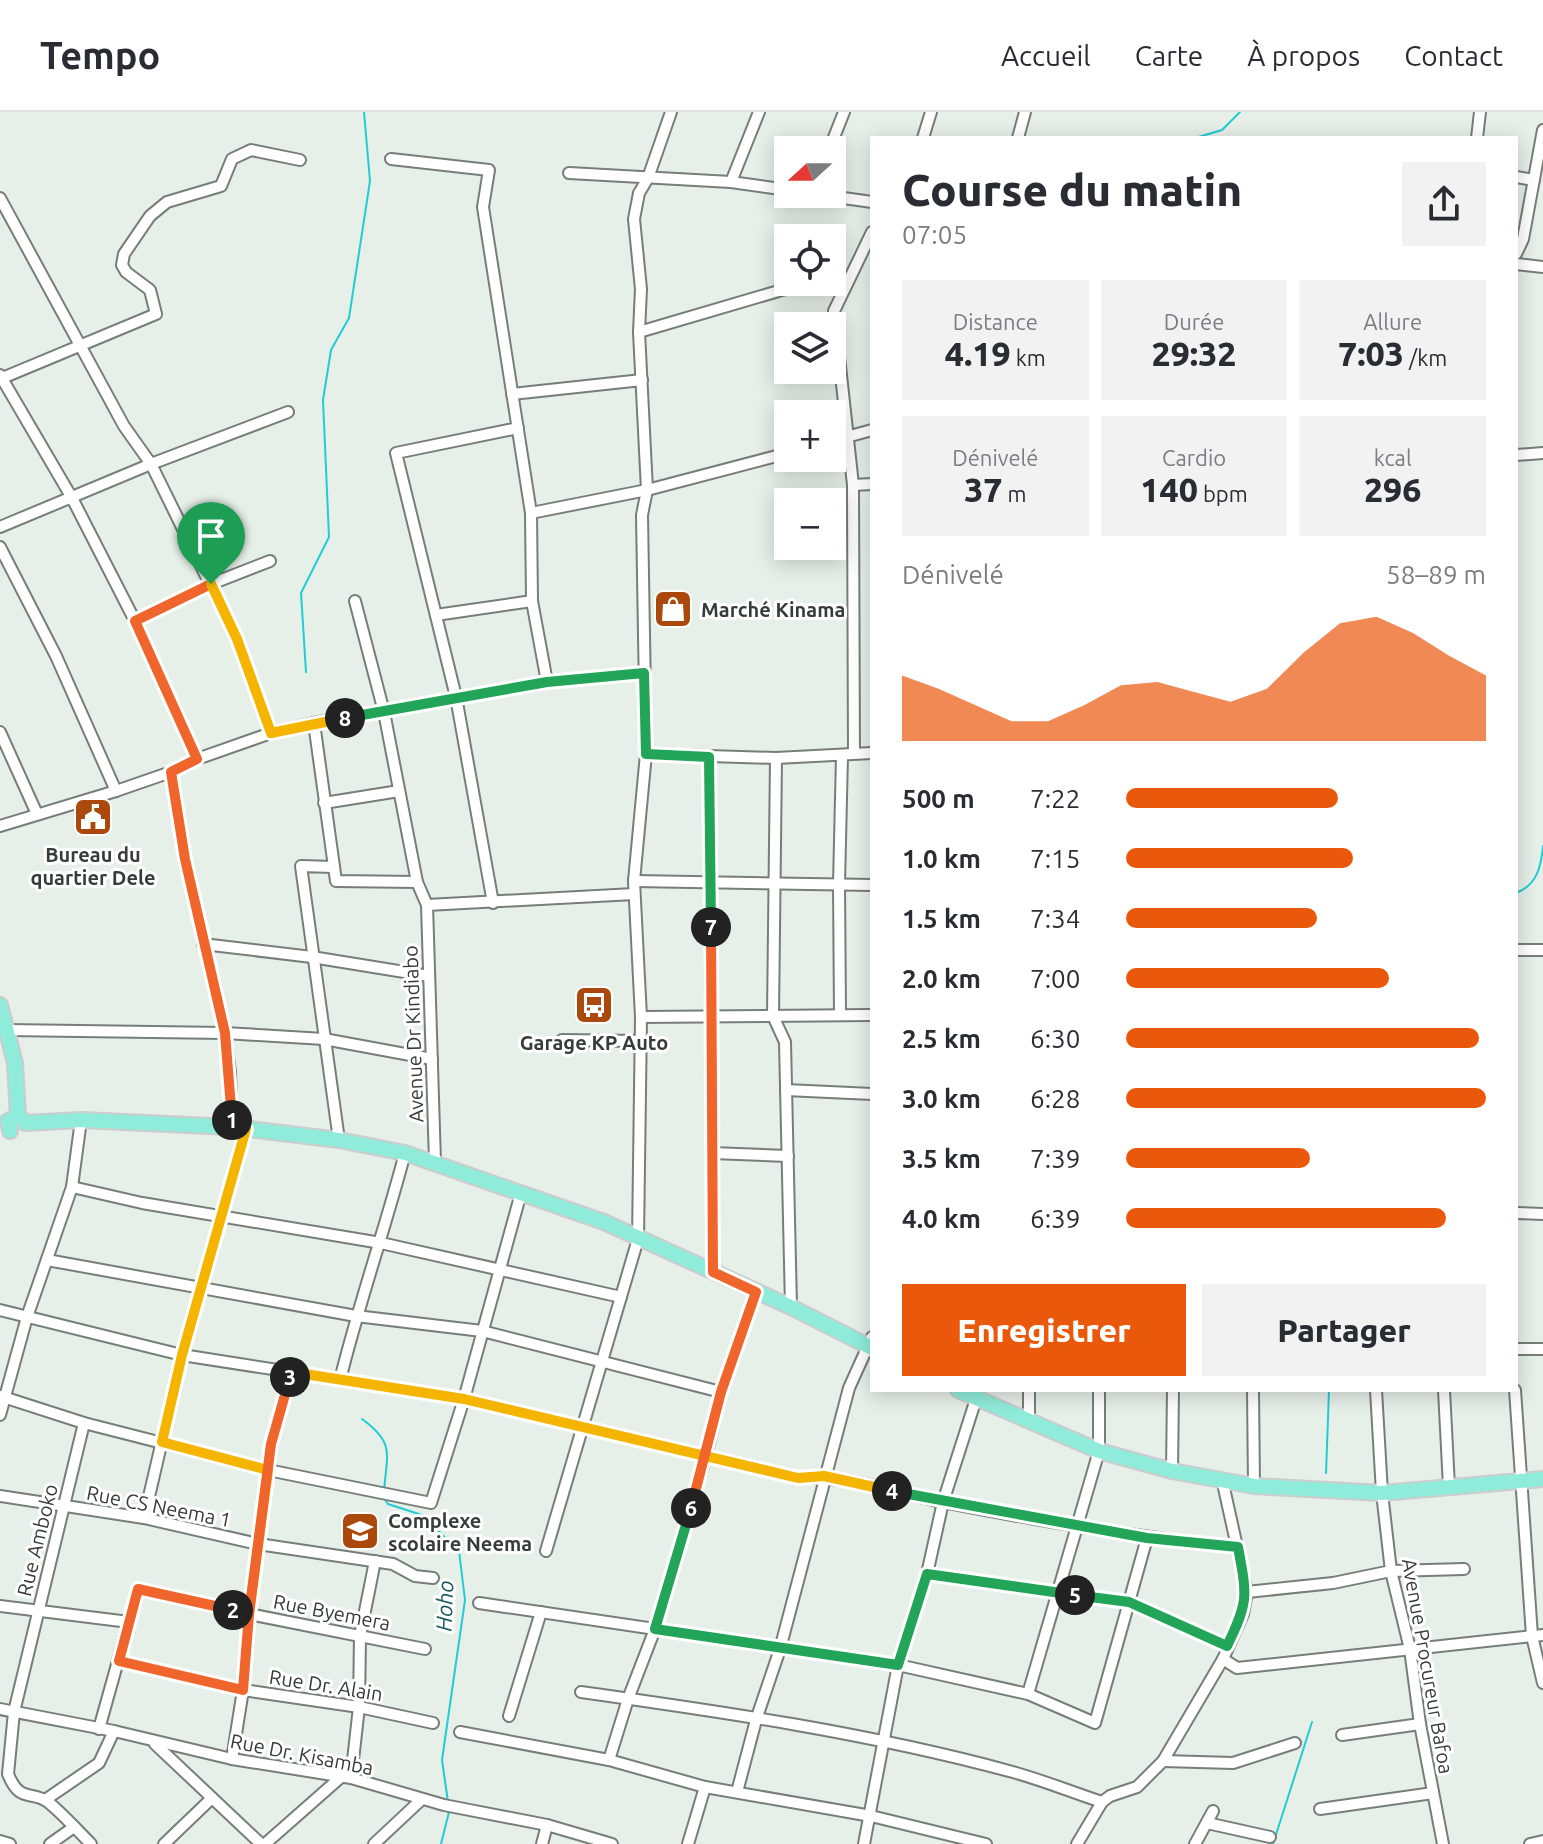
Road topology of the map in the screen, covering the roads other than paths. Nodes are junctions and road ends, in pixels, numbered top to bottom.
1 (661, 112) edge
2 (671, 112) edge
3 (759, 112) edge
4 (844, 112) edge
5 (931, 112) edge
6 (1025, 112) edge
7 (1480, 112) edge
8 (1543, 130) edge
9 (835, 136) edge
10 (924, 136) edge
11 (1019, 136) edge
12 (1477, 136) edge
13 (391, 159) dead end
14 (300, 160) dead end
15 (569, 173) dead end
16 (1518, 177) edge
17 (648, 178) junction
18 (1534, 180) junction
19 (731, 182) junction
20 (774, 188) edge
21 (0, 198) edge
22 (846, 198) edge
23 (870, 202) edge
24 (870, 236) edge
25 (1518, 250) edge
26 (1518, 264) edge
27 (1543, 267) edge
28 (846, 284) edge
29 (774, 292) edge
30 (841, 296) edge
31 (639, 332) junction
32 (82, 346) junction
33 (1, 377) edge
34 (642, 380) junction
35 (512, 394) junction
36 (288, 412) dead end
37 (518, 428) junction
38 (870, 431) edge
39 (848, 437) junction
40 (1543, 453) edge
41 (1518, 455) edge
42 (774, 457) edge
43 (151, 464) junction
44 (870, 484) edge
45 (853, 485) junction
46 (647, 490) junction
47 (72, 498) junction
48 (531, 513) junction
49 (0, 527) edge
50 (0, 547) edge
51 (270, 561) dead end
52 (211, 584) junction
53 (355, 601) dead end
54 (532, 601) junction
55 (436, 615) junction
56 (135, 621) junction
57 (644, 673) junction
58 (547, 682) junction
59 (456, 697) junction
60 (384, 712) junction
61 (314, 723) junction
62 (0, 732) edge
63 (271, 733) junction
64 (870, 753) edge
65 (646, 754) junction
66 (848, 755) junction
67 (709, 757) junction
68 (776, 758) junction
69 (197, 759) junction
70 (171, 772) junction
71 (116, 791) junction
72 (399, 791) junction
73 (324, 803) junction
74 (37, 814) junction
75 (0, 826) edge
76 (334, 867) junction
77 (634, 881) junction
78 (417, 882) junction
79 (711, 882) junction
80 (775, 883) junction
81 (839, 884) junction
82 (870, 885) edge
83 (634, 894) junction
84 (493, 903) junction
85 (427, 905) junction
86 (203, 944) junction
87 (1518, 950) edge
88 (1543, 950) edge
89 (312, 957) junction
90 (429, 976) junction
91 (0, 1005) edge
92 (840, 1015) junction
93 (870, 1015) edge
94 (773, 1016) junction
95 (641, 1017) junction
96 (711, 1017) junction
97 (7, 1030) junction
98 (225, 1033) junction
99 (324, 1039) junction
100 (562, 1040) dead end
101 (639, 1041) junction
102 (432, 1059) junction
103 (786, 1090) junction
104 (870, 1094) edge
105 (21, 1120) junction
106 (81, 1120) junction
107 (239, 1128) junction
108 (5, 1136) edge
109 (339, 1140) junction
110 (405, 1153) junction
111 (712, 1153) junction
112 (788, 1156) junction
113 (435, 1162) junction
114 (72, 1187) junction
115 (521, 1193) junction
116 (1518, 1213) edge
117 (1543, 1214) edge
118 (223, 1216) junction
119 (638, 1239) junction
120 (381, 1243) junction
121 (47, 1260) junction
122 (502, 1268) junction
123 (713, 1272) junction
124 (203, 1289) junction
125 (756, 1292) junction
126 (621, 1297) junction
127 (791, 1307) junction
128 (0, 1310) edge
129 (356, 1316) junction
130 (27, 1317) junction
131 (482, 1331) junction
132 (870, 1344) edge
133 (870, 1346) edge
134 (1518, 1349) edge
135 (1543, 1349) edge
136 (182, 1355) junction
137 (601, 1361) junction
138 (292, 1372) junction
139 (340, 1380) junction
140 (721, 1392) junction
141 (962, 1392) edge
142 (1029, 1392) edge
143 (1099, 1392) edge
144 (1173, 1392) edge
145 (1253, 1392) edge
146 (1376, 1392) edge
147 (1444, 1392) edge
148 (1515, 1392) edge
149 (2, 1397) edge
150 (464, 1399) junction
151 (976, 1399) junction
152 (0, 1415) edge
153 (1029, 1422) junction
154 (84, 1423) junction
155 (583, 1427) junction
156 (162, 1442) junction
157 (1099, 1451) junction
158 (706, 1456) junction
159 (268, 1470) junction
160 (1172, 1471) junction
161 (824, 1476) junction
162 (1222, 1479) junction
163 (1543, 1479) edge
164 (1520, 1481) junction
165 (1254, 1486) junction
166 (1449, 1487) junction
167 (1382, 1493) junction
168 (0, 1496) edge
169 (943, 1502) junction
170 (64, 1506) junction
171 (144, 1518) junction
172 (1076, 1524) junction
173 (1147, 1538) junction
174 (258, 1544) junction
175 (1238, 1547) junction
176 (546, 1551) dead end
177 (375, 1561) junction
178 (1464, 1569) dead end
179 (1391, 1571) junction
180 (927, 1574) junction
181 (433, 1578) dead end
182 (1247, 1592) junction
183 (1057, 1593) junction
184 (1129, 1602) junction
185 (479, 1603) dead end
186 (0, 1606) edge
187 (38, 1612) junction
188 (541, 1612) junction
189 (249, 1614) junction
190 (129, 1622) junction
191 (655, 1629) junction
192 (360, 1636) junction
193 (1538, 1636) edge
194 (1227, 1646) junction
195 (425, 1649) dead end
196 (780, 1649) junction
197 (1410, 1649) junction
198 (1223, 1659) junction
199 (119, 1661) junction
200 (898, 1665) junction
201 (1543, 1683) edge
202 (243, 1690) junction
203 (581, 1692) dead end
204 (1028, 1694) junction
205 (628, 1699) junction
206 (359, 1707) junction
207 (0, 1709) edge
208 (14, 1712) junction
209 (509, 1716) dead end
210 (756, 1720) junction
211 (433, 1723) dead end
212 (1420, 1724) junction
213 (99, 1729) junction
214 (114, 1731) junction
215 (460, 1732) dead end
216 (1342, 1735) dead end
217 (883, 1741) junction
218 (152, 1742) junction
219 (1295, 1743) dead end
220 (232, 1759) junction
221 (609, 1760) junction
222 (1163, 1761) junction
223 (346, 1778) junction
224 (705, 1787) junction
225 (737, 1792) junction
226 (1433, 1793) junction
227 (212, 1798) junction
228 (422, 1799) junction
229 (45, 1800) junction
230 (1102, 1802) junction
231 (1320, 1809) dead end
232 (1213, 1811) dead end
233 (871, 1816) junction
234 (1207, 1823) junction
235 (547, 1825) junction
236 (74, 1827) junction
237 (1270, 1837) dead end
238 (0, 1841) edge
239 (1543, 1841) edge
240 (10, 1844) edge
241 (50, 1844) edge
242 (91, 1844) edge
243 (164, 1844) edge
244 (263, 1844) edge
245 (374, 1844) edge
246 (542, 1844) edge
247 (612, 1844) edge
248 (688, 1844) edge
249 (864, 1844) edge
250 (986, 1844) edge
251 (1077, 1844) edge
252 (1195, 1844) edge
253 (1443, 1844) edge
254 (1530, 1844) edge

1 - 2 street
2 - 17 street
3 - 19 street
4 - 9 street
5 - 10 street
6 - 11 street
7 - 12 street
8 - 18 street
13 - 35 street
14 - 32 street
15 - 17 street
16 - 18 street
17 - 19 street
17 - 31 street
18 - 25 street
19 - 20 street
21 - 32 street
22 - 23 street
24 - 28 street
26 - 27 street
29 - 31 street
30 - 39 street
31 - 34 street
32 - 33 street
32 - 43 street
33 - 47 street
34 - 35 street
34 - 46 street
35 - 37 street
36 - 43 street
37 - 48 street
37 - 55 street
38 - 39 street
39 - 45 street
40 - 41 street
42 - 46 street
43 - 47 street
43 - 52 street
44 - 45 street
45 - 66 street
46 - 48 street
46 - 57 street
47 - 49 street
47 - 56 street
48 - 54 street
50 - 71 street
51 - 52 street
52 - 56 street
52 - 63 street
53 - 60 street
54 - 55 street
54 - 58 street
55 - 59 street
56 - 69 street
57 - 58 street
57 - 65 street
58 - 59 street
59 - 60 street
59 - 84 street
60 - 61 street
60 - 72 street
61 - 63 street
61 - 73 street
62 - 74 street
63 - 69 street
64 - 66 street
65 - 67 street
65 - 77 street
66 - 68 street
66 - 81 street
67 - 68 street
67 - 79 street
68 - 80 street
69 - 70 street
70 - 71 street
70 - 86 street
71 - 74 street
72 - 73 street
72 - 78 street
73 - 76 street
74 - 75 street
76 - 78 street
76 - 89 street
77 - 79 street
77 - 83 street
78 - 85 street
79 - 80 street
79 - 96 street
80 - 81 street
80 - 94 street
81 - 82 street
81 - 92 street
83 - 84 street
83 - 95 street
84 - 85 street
85 - 90 street, Avenue Dr Kindiabo
86 - 89 street
86 - 98 street
87 - 88 street
89 - 90 street
89 - 99 street
90 - 102 street, Avenue Dr Kindiabo
91 - 97 main road
92 - 93 street
92 - 94 street
94 - 96 street
94 - 103 street
95 - 96 street
95 - 101 street
96 - 111 street
97 - 98 street
97 - 105 main road
98 - 99 street
98 - 107 street
99 - 102 street
99 - 109 street
100 - 101 street
101 - 119 street
102 - 113 street, Avenue Dr Kindiabo
103 - 104 street
103 - 112 street
105 - 106 main road
105 - 108 main road
106 - 107 main road
106 - 114 street
107 - 109 main road
107 - 118 street
109 - 110 main road
110 - 113 main road
110 - 120 street
111 - 112 street
111 - 123 street
112 - 127 street
113 - 115 main road
114 - 118 street
114 - 121 street
115 - 119 main road
115 - 122 street
116 - 117 street
118 - 120 street
118 - 124 street
119 - 123 main road
119 - 126 street
120 - 122 street
120 - 129 street
121 - 124 street
121 - 130 street
122 - 126 street
122 - 131 street
123 - 125 main road
124 - 129 street
124 - 136 street
125 - 127 main road
125 - 140 street
126 - 137 street
127 - 132 main road
128 - 130 street
129 - 131 street
129 - 139 street
130 - 136 street
130 - 149 street
131 - 137 street
131 - 150 street
133 - 161 street
134 - 135 street
136 - 138 street
136 - 156 street
137 - 140 street
137 - 155 street
138 - 139 street
138 - 159 street
139 - 150 street
140 - 158 street
141 - 151 main road
142 - 153 street
143 - 157 street
144 - 160 street
145 - 165 street
146 - 167 street, Avenue Procureur Bafoa
147 - 166 street
148 - 164 street
149 - 152 street
149 - 154 street
150 - 155 street
150 - 159 street
151 - 153 main road
151 - 169 street
153 - 157 main road
154 - 156 street
154 - 170 street, Rue Amboko
155 - 158 street
155 - 176 street
156 - 159 street
156 - 171 street
157 - 160 main road
157 - 172 street
158 - 161 street
158 - 191 street
159 - 174 street
160 - 162 main road
161 - 169 street
161 - 196 street
162 - 165 main road
162 - 175 street
163 - 164 main road
164 - 166 main road
164 - 193 street
165 - 167 main road
166 - 167 main road
167 - 179 street, Avenue Procureur Bafoa
168 - 170 street, Rue CS Neema 1
169 - 172 street
169 - 180 street
170 - 171 street, Rue CS Neema 1
170 - 187 street, Rue Amboko
171 - 174 street, Rue CS Neema 1
172 - 173 street
172 - 183 street
173 - 175 street
173 - 184 street
174 - 177 street, Rue CS Neema 1
174 - 189 street
175 - 182 street
177 - 181 street, Rue CS Neema 1
177 - 192 street
178 - 179 street
179 - 182 street
179 - 197 street, Avenue Procureur Bafoa
180 - 183 street
180 - 200 street
182 - 194 street
183 - 184 street
183 - 204 street
184 - 194 street
184 - 204 street
185 - 188 street
186 - 187 street
187 - 190 street
187 - 208 street, Rue Amboko
188 - 191 street
188 - 209 street
189 - 190 street, Rue Byemera
189 - 192 street, Rue Byemera
189 - 202 street
190 - 199 street
191 - 196 street
191 - 205 street
192 - 195 street, Rue Byemera
192 - 206 street
193 - 197 street
193 - 201 street
194 - 198 street
196 - 200 street
196 - 210 street
197 - 198 street
197 - 212 street, Avenue Procureur Bafoa
198 - 222 street
199 - 202 street, Rue Dr. Alain
199 - 213 street
200 - 204 street
200 - 217 street
202 - 206 street, Rue Dr. Alain
202 - 220 street
203 - 205 street
205 - 210 street
205 - 221 street
206 - 211 street, Rue Dr. Alain
206 - 223 street
207 - 208 street, Rue Dr. Kisamba
208 - 213 street, Rue Dr. Kisamba
208 - 229 street, Rue Amboko
210 - 217 street
210 - 225 street
212 - 216 street
212 - 226 street, Avenue Procureur Bafoa
213 - 214 street, Rue Dr. Kisamba
214 - 218 street, Rue Dr. Kisamba
214 - 229 street
215 - 221 street
217 - 230 street
217 - 233 street
218 - 220 street, Rue Dr. Kisamba
218 - 227 street, Rue Dr. Kisamba
219 - 222 street
220 - 223 street, Rue Dr. Kisamba
221 - 224 street
222 - 230 street
223 - 228 street, Rue Dr. Kisamba
223 - 244 street
224 - 225 street
224 - 248 street
225 - 233 street
226 - 231 street
226 - 253 street, Avenue Procureur Bafoa
227 - 243 street
227 - 244 street, Rue Dr. Kisamba
228 - 235 street, Rue Dr. Kisamba
228 - 245 street
229 - 236 street, Rue Amboko
230 - 251 street
232 - 234 street
233 - 249 street
233 - 250 street
234 - 237 street
234 - 252 street
235 - 246 street
235 - 247 street, Rue Dr. Kisamba
236 - 241 street
236 - 242 street, Rue Amboko
238 - 240 street
239 - 254 street

